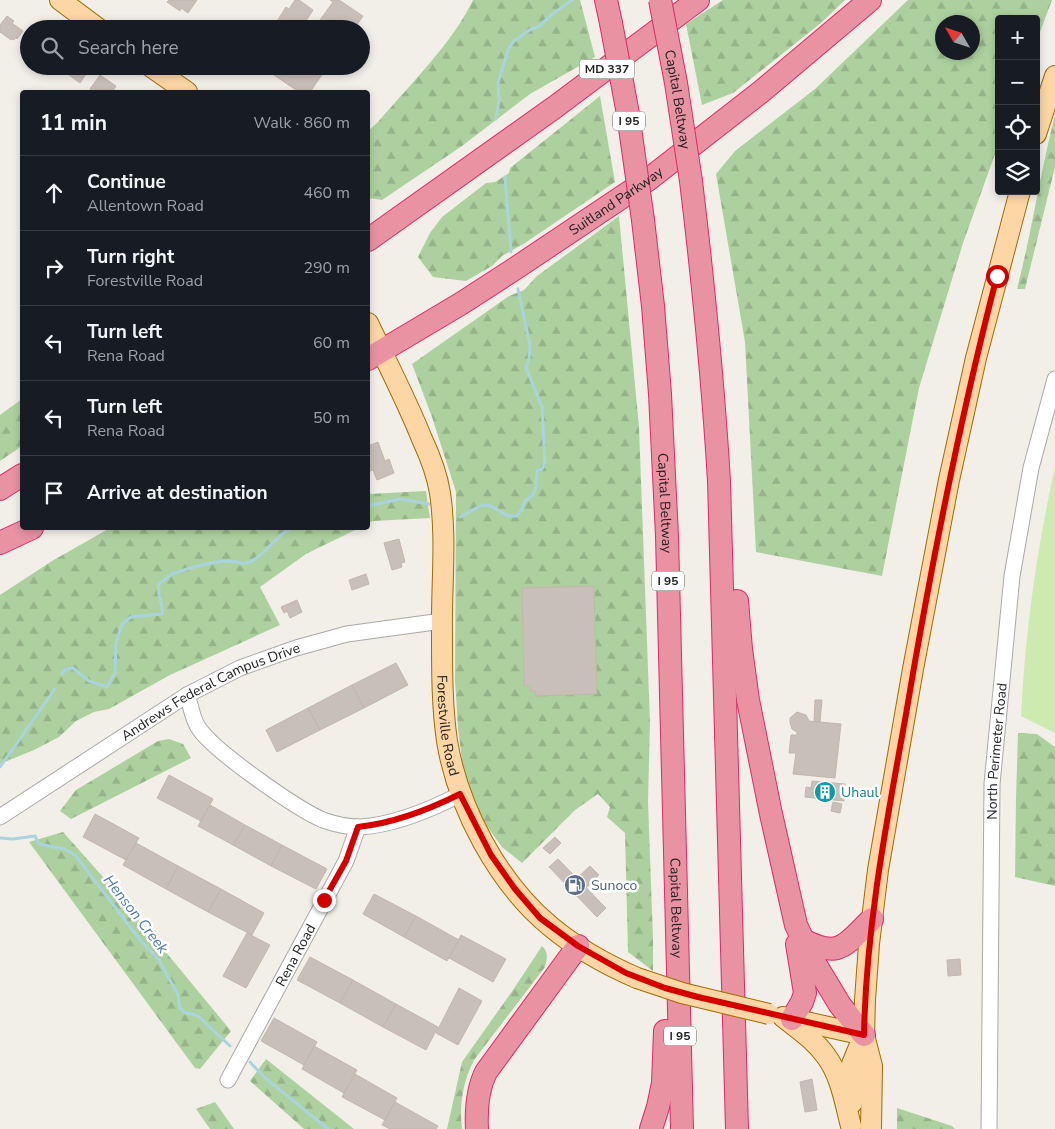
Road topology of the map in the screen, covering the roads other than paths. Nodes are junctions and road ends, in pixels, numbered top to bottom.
1 (60, 0) edge
2 (606, 0) edge
3 (660, 0) edge
4 (698, 0) edge
5 (870, 0) edge
6 (87, 20) edge
7 (163, 75) edge
8 (1055, 76) edge
9 (184, 90) edge
10 (1040, 122) edge
11 (1019, 195) edge
12 (370, 239) edge
13 (370, 334) edge
14 (374, 355) edge
15 (1055, 378) edge
16 (20, 476) edge
17 (719, 482) junction
18 (0, 489) edge
19 (28, 530) edge
20 (0, 543) edge
21 (442, 621) junction
22 (187, 695) junction
23 (460, 794) junction
24 (3, 815) edge
25 (358, 827) junction
26 (872, 920) junction
27 (799, 932) junction
28 (677, 943) junction
29 (578, 946) junction
30 (781, 1017) junction
31 (864, 1035) junction
32 (228, 1080) dead end
33 (858, 1128) edge
34 (477, 1129) edge
35 (651, 1129) edge
36 (682, 1129) edge
37 (736, 1129) edge
38 (989, 1129) edge

1 - 6 main road
2 - 28 highway, Capital Beltway / I 95, bridge
3 - 17 highway, Capital Beltway, bridge
4 - 12 highway, MD 337
5 - 14 highway, Suitland Parkway
7 - 9 main road
8 - 10 main road
11 - 26 main road
13 - 14 main road, Forestville Road
14 - 21 main road, Forestville Road
15 - 38 street, North Perimeter Road
16 - 18 highway
17 - 27 highway
17 - 37 highway, Capital Beltway
19 - 20 highway
21 - 22 street, Andrews Federal Campus Drive
21 - 23 main road, Forestville Road
22 - 24 street, Andrews Federal Campus Drive
22 - 25 street
23 - 25 street
23 - 29 main road, Forestville Road
25 - 32 street, Rena Road
26 - 27 highway
26 - 31 main road
27 - 30 highway
27 - 31 highway
28 - 35 highway
28 - 36 highway, Capital Beltway / I 95
29 - 30 main road, Forestville Road, bridge
29 - 34 highway
30 - 31 main road, Forestville Road
30 - 33 main road
31 - 33 main road

